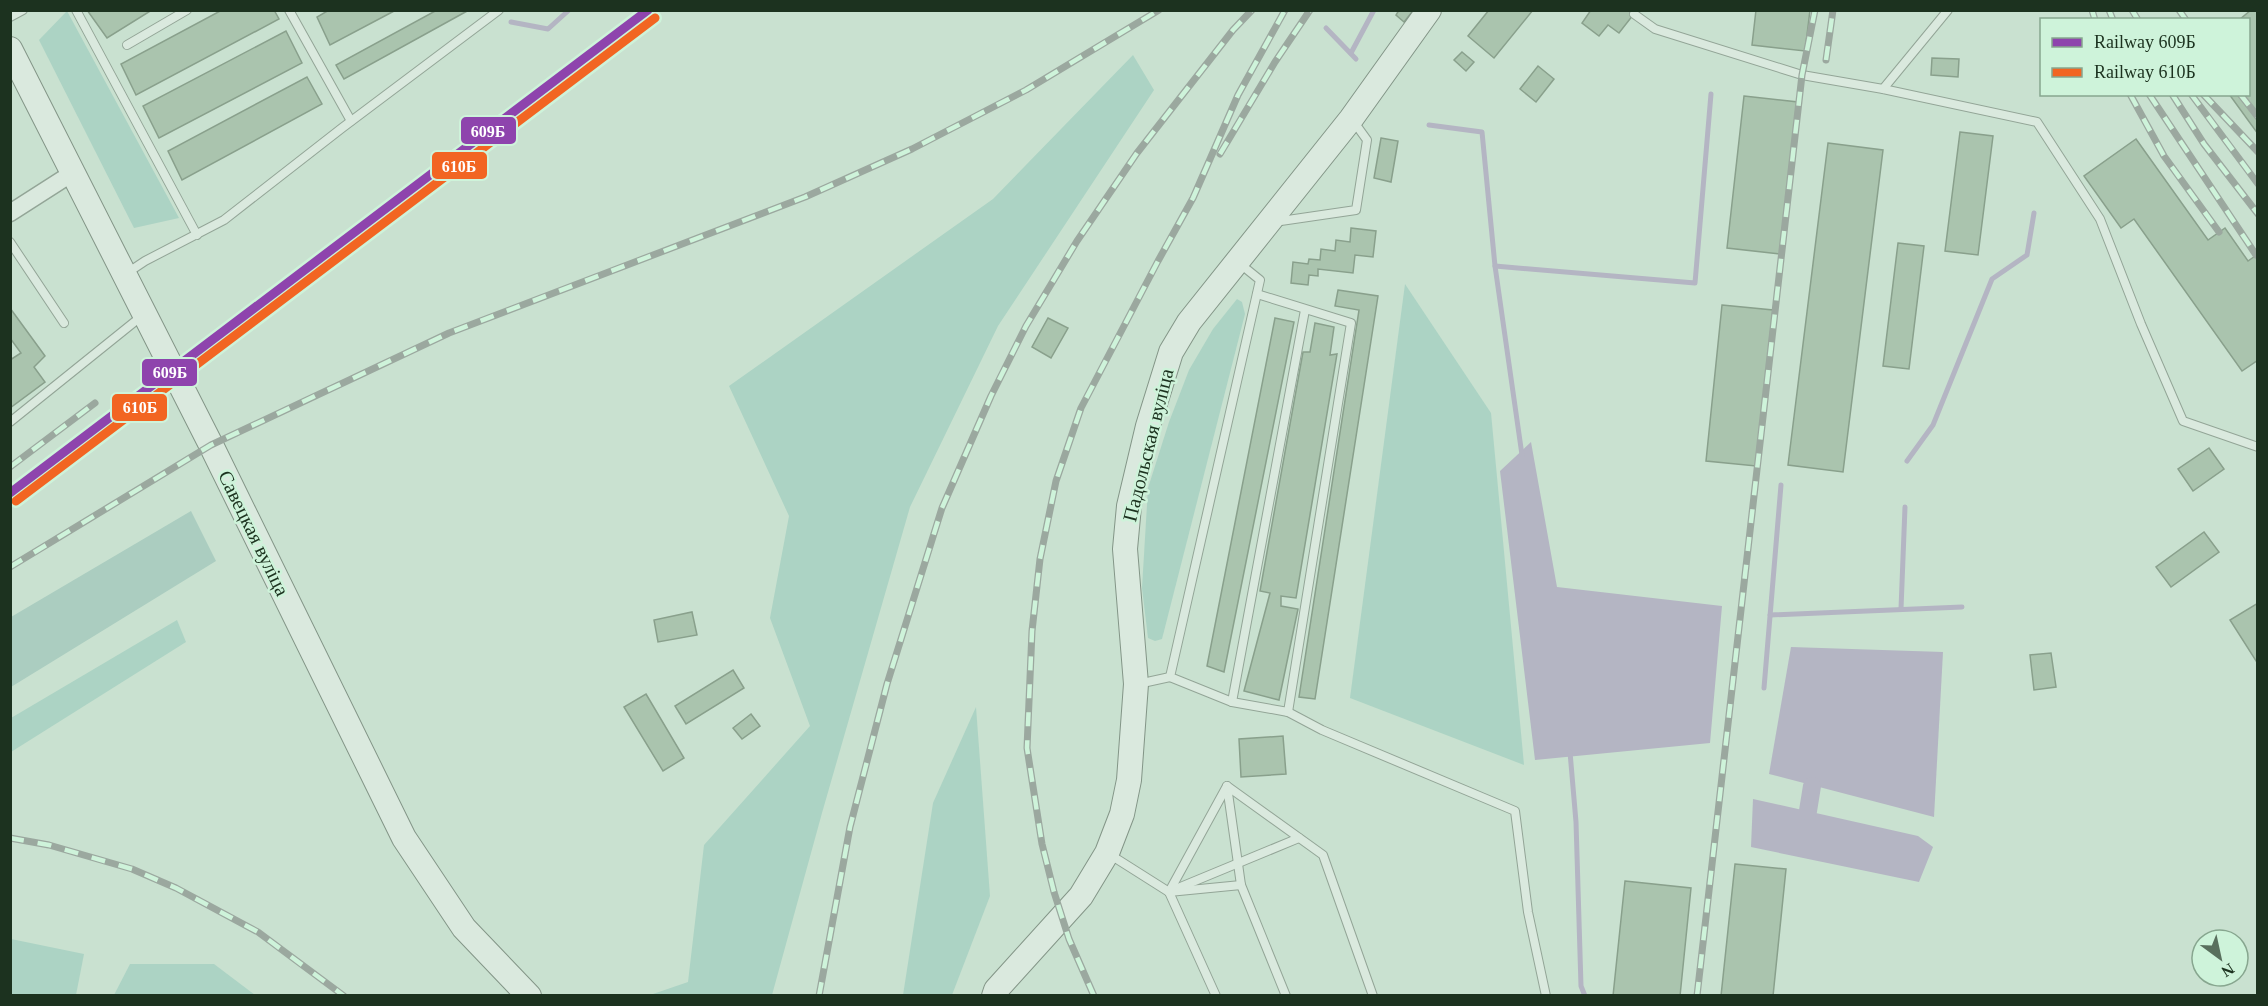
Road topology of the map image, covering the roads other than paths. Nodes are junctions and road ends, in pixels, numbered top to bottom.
1 (23, 10) edge
2 (76, 10) edge
3 (187, 10) edge
4 (290, 10) edge
5 (498, 10) edge
6 (1430, 10) edge
7 (1948, 10) edge
8 (1634, 14) dead end
9 (10, 17) edge
10 (127, 45) dead end
11 (10, 49) edge
12 (1883, 89) junction
13 (1352, 119) junction
14 (351, 121) junction
15 (74, 171) junction
16 (10, 213) edge
17 (1268, 223) junction
18 (197, 235) junction
19 (10, 242) edge
20 (1237, 262) junction
21 (124, 275) junction
22 (1257, 294) junction
23 (1305, 310) junction
24 (144, 314) junction
25 (64, 323) dead end
26 (10, 422) edge
27 (2258, 447) edge
28 (1170, 677) junction
29 (1136, 684) junction
30 (1232, 702) junction
31 (1288, 712) junction
32 (1227, 786) junction
33 (1299, 838) junction
34 (1107, 853) junction
35 (1238, 863) junction
36 (1241, 885) junction
37 (1169, 892) junction
38 (530, 996) edge
39 (994, 996) edge
40 (1216, 996) edge
41 (1286, 996) edge
42 (1373, 996) edge
43 (1546, 996) edge

1 - 9 lane
2 - 18 lane
3 - 10 lane
4 - 14 lane
5 - 14 lane
6 - 13 main road, Падольская вуліца
7 - 12 lane
8 - 12 lane
11 - 15 main road, Савецкая вуліца
12 - 27 lane
13 - 17 main road, Падольская вуліца
13 - 17 lane
14 - 18 lane
15 - 16 street
15 - 21 main road, Савецкая вуліца
17 - 20 main road, Падольская вуліца
18 - 21 lane
19 - 25 lane
20 - 22 lane
20 - 29 main road, Падольская вуліца
21 - 24 main road, Савецкая вуліца
22 - 23 lane
22 - 28 lane
23 - 30 lane
23 - 31 lane
24 - 26 lane
24 - 38 main road, Савецкая вуліца
28 - 29 lane
28 - 30 lane
29 - 34 main road, Падольская вуліца
30 - 31 lane
31 - 43 lane
32 - 33 lane
32 - 35 lane
32 - 37 lane
33 - 35 lane
33 - 42 lane
34 - 37 lane
34 - 39 main road, Падольская вуліца
35 - 36 lane
35 - 37 lane
36 - 37 lane
36 - 41 lane
37 - 40 lane

